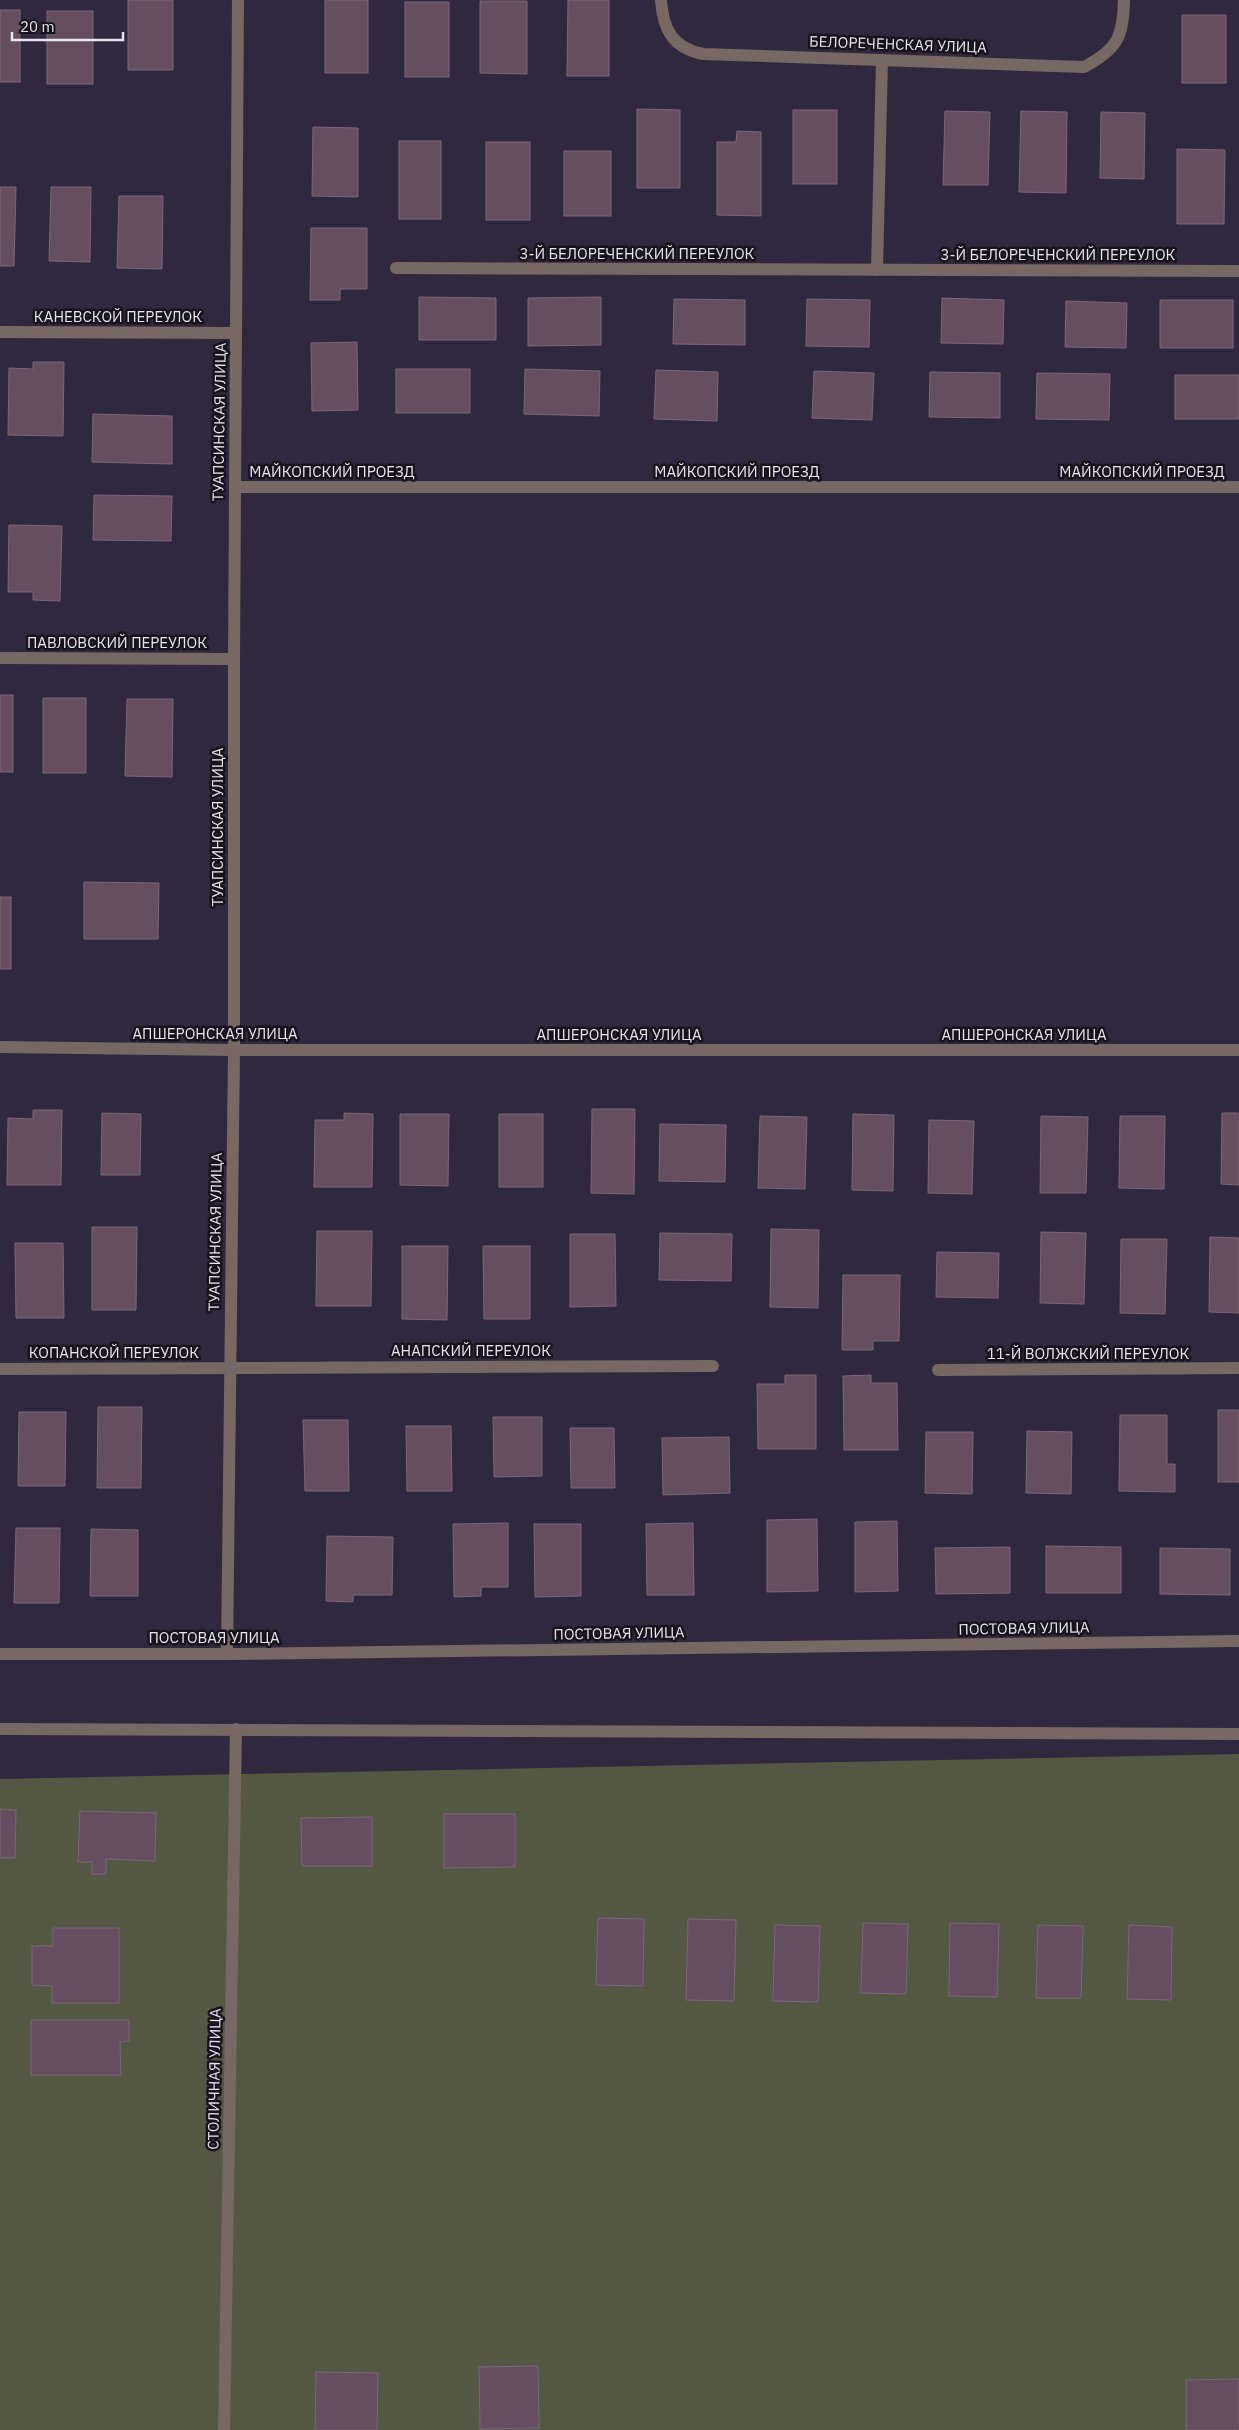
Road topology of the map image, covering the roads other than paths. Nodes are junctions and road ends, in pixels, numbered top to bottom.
1 (238, 0) edge
2 (661, 0) edge
3 (1124, 0) edge
4 (882, 60) junction
5 (396, 268) dead end
6 (877, 270) junction
7 (1239, 271) edge
8 (0, 332) edge
9 (236, 332) junction
10 (235, 487) junction
11 (1239, 487) edge
12 (0, 658) edge
13 (234, 659) junction
14 (0, 1047) edge
15 (234, 1050) junction
16 (1239, 1050) edge
17 (713, 1366) dead end
18 (229, 1367) junction
19 (1239, 1368) edge
20 (0, 1369) edge
21 (938, 1370) dead end
22 (1239, 1641) edge
23 (0, 1654) edge
24 (227, 1654) junction
25 (0, 1729) edge
26 (236, 1730) junction
27 (1239, 1734) edge
28 (224, 2430) edge

1 - 9 street, ТУАПСИНСКАЯ УЛИЦА
2 - 4 street, БЕЛОРЕЧЕНСКАЯ УЛИЦА
3 - 4 street, БЕЛОРЕЧЕНСКАЯ УЛИЦА
4 - 6 street
5 - 6 street, 3-Й БЕЛОРЕЧЕНСКИЙ ПЕРЕУЛОК
6 - 7 street, 3-Й БЕЛОРЕЧЕНСКИЙ ПЕРЕУЛОК
8 - 9 street, КАНЕВСКОЙ ПЕРЕУЛОК
9 - 10 street, ТУАПСИНСКАЯ УЛИЦА
10 - 11 street, МАЙКОПСКИЙ ПРОЕЗД
10 - 13 street, ТУАПСИНСКАЯ УЛИЦА
12 - 13 street, ПАВЛОВСКИЙ ПЕРЕУЛОК
13 - 15 street, ТУАПСИНСКАЯ УЛИЦА
14 - 15 street, АПШЕРОНСКАЯ УЛИЦА
15 - 16 street, АПШЕРОНСКАЯ УЛИЦА
15 - 18 street, ТУАПСИНСКАЯ УЛИЦА
17 - 18 street, АНАПСКИЙ ПЕРЕУЛОК
18 - 20 street, КОПАНСКОЙ ПЕРЕУЛОК
18 - 24 street, ТУАПСИНСКАЯ УЛИЦА
19 - 21 street, 11-Й ВОЛЖСКИЙ ПЕРЕУЛОК
22 - 24 street, ПОСТОВАЯ УЛИЦА
23 - 24 street, ПОСТОВАЯ УЛИЦА
25 - 26 street
26 - 27 street
26 - 28 street, СТОЛИЧНАЯ УЛИЦА

